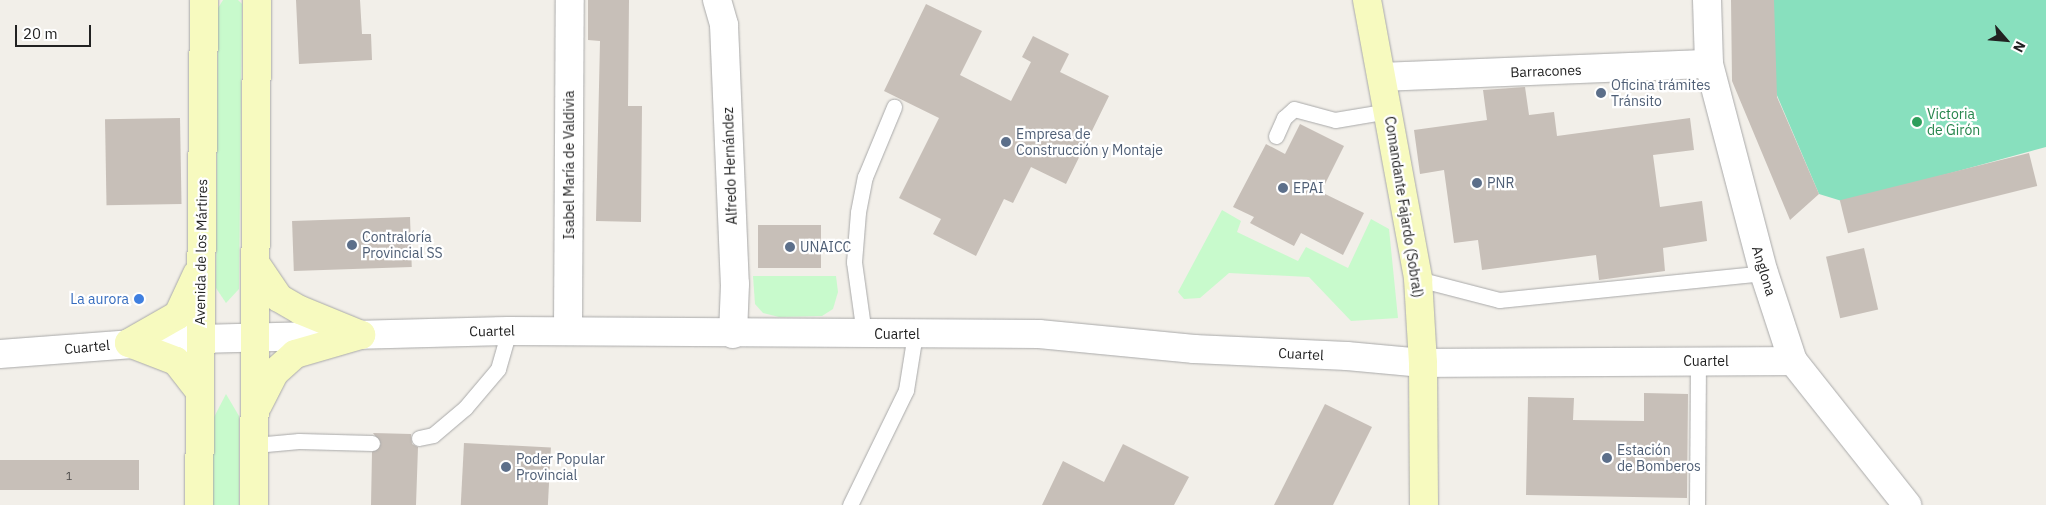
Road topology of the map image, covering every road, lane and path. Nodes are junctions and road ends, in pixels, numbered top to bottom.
1 (204, 0) edge
2 (257, 0) edge
3 (570, 0) edge
4 (717, 0) edge
5 (1367, 0) edge
6 (1707, 0) edge
7 (1709, 64) junction
8 (1382, 78) junction
9 (894, 107) dead end
10 (1389, 111) junction
11 (1276, 136) dead end
12 (202, 264) junction
13 (258, 267) junction
14 (1764, 273) junction
15 (1418, 279) junction
16 (509, 330) junction
17 (568, 331) junction
18 (733, 334) junction
19 (864, 334) junction
20 (915, 334) junction
21 (361, 335) junction
22 (257, 338) junction
23 (199, 339) junction
24 (129, 343) junction
25 (0, 354) edge
26 (1698, 361) junction
27 (1793, 361) junction
28 (1424, 363) junction
29 (199, 390) junction
30 (255, 410) junction
31 (419, 438) dead end
32 (372, 443) dead end
33 (255, 445) junction
34 (199, 505) edge
35 (254, 505) edge
36 (850, 505) edge
37 (1424, 505) edge
38 (1697, 505) edge
39 (1907, 505) edge

1 - 12 main road, Avenida de los Mártires
2 - 13 main road
3 - 17 street, Isabel María de Valdivia
4 - 18 street, Alfredo Hernández
5 - 8 main road, Comandante Fajardo (Sobral)
6 - 7 street, Anglona
7 - 8 street, Barracones
7 - 14 street, Anglona
8 - 10 main road, Comandante Fajardo (Sobral)
9 - 19 lane
10 - 11 lane
10 - 15 main road, Comandante Fajardo (Sobral)
12 - 23 main road, Avenida de los Mártires
12 - 24 main road
13 - 21 main road
13 - 22 main road
14 - 15 lane
14 - 27 street, Anglona
15 - 28 main road, Comandante Fajardo (Sobral)
16 - 17 street, Cuartel
16 - 21 street, Cuartel
16 - 31 lane
17 - 18 street, Cuartel
18 - 19 street, Cuartel
19 - 20 street, Cuartel
20 - 28 street, Cuartel
20 - 36 lane
21 - 22 street, Cuartel
21 - 30 main road
22 - 23 street, Cuartel
22 - 30 main road
23 - 24 street, Cuartel
23 - 29 main road, Avenida de los Mártires
24 - 25 street, Cuartel
24 - 29 main road
26 - 27 street, Cuartel
26 - 28 street, Cuartel
26 - 38 lane
27 - 39 street, Anglona
28 - 37 main road, Comandante Fajardo (Sobral)
29 - 34 main road, Avenida de los Mártires
30 - 33 main road
32 - 33 lane
33 - 35 main road

